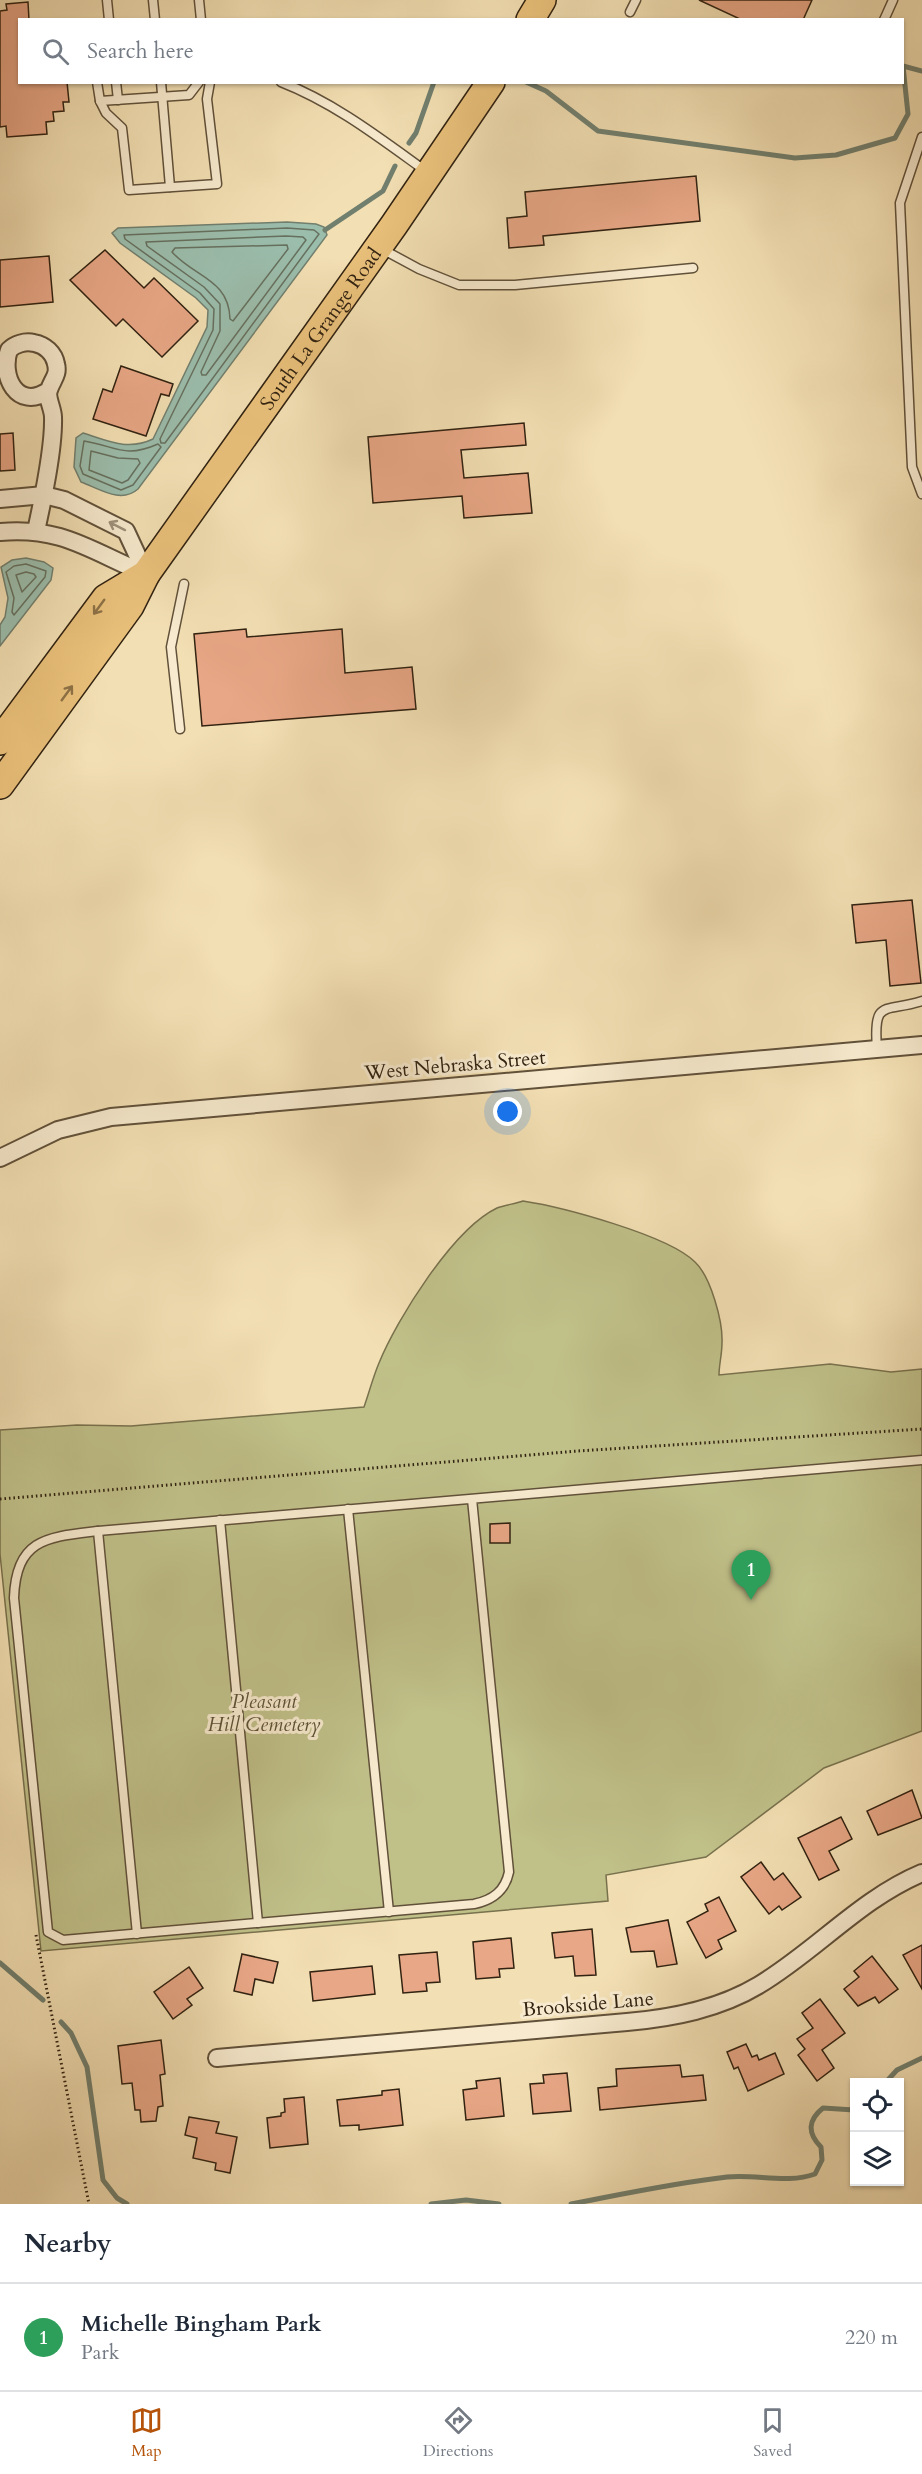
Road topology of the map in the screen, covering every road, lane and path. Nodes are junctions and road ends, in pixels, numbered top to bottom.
1 (107, 0) edge
2 (153, 0) edge
3 (199, 0) edge
4 (542, 0) edge
5 (636, 0) edge
6 (893, 0) edge
7 (630, 12) dead end
8 (110, 18) edge
9 (155, 18) edge
10 (201, 18) edge
11 (531, 18) edge
12 (885, 18) edge
13 (98, 84) edge
14 (116, 84) edge
15 (161, 84) edge
16 (197, 84) edge
17 (210, 84) edge
18 (286, 84) edge
19 (490, 84) edge
20 (162, 97) junction
21 (118, 100) junction
22 (100, 101) junction
23 (922, 137) edge
24 (429, 174) junction
25 (170, 188) junction
26 (379, 248) junction
27 (693, 268) dead end
28 (48, 391) dead end
29 (922, 494) edge
30 (44, 495) junction
31 (0, 499) edge
32 (36, 531) junction
33 (0, 532) edge
34 (146, 574) junction
35 (184, 584) dead end
36 (180, 729) dead end
37 (0, 741) edge
38 (0, 785) edge
39 (922, 1001) edge
40 (922, 1045) edge
41 (877, 1048) junction
42 (0, 1158) edge
43 (922, 1429) edge
44 (922, 1460) edge
45 (0, 1499) edge
46 (472, 1499) junction
47 (348, 1509) junction
48 (220, 1520) junction
49 (98, 1531) junction
50 (922, 1873) edge
51 (388, 1912) junction
52 (258, 1923) junction
53 (137, 1934) junction
54 (216, 2058) dead end

1 - 8 lane
2 - 9 lane
3 - 10 lane
4 - 11 main road
5 - 7 lane
6 - 12 lane
13 - 22 lane
14 - 21 lane
15 - 20 lane
16 - 20 lane
17 - 25 lane
18 - 24 lane
19 - 24 main road, South La Grange Road
20 - 21 lane
20 - 25 lane
21 - 22 lane
22 - 25 lane
23 - 29 lane
24 - 26 main road, South La Grange Road
26 - 27 lane
26 - 34 main road, South La Grange Road
28 - 30 street
30 - 31 street
30 - 32 street
34 -> 30 street
32 - 33 street
32 - 34 street
34 -> 37 main road, South La Grange Road
38 -> 34 main road, South La Grange Road
35 - 36 lane
39 - 41 lane
40 - 41 street, West Nebraska Street
41 - 42 street, West Nebraska Street
43 - 45 path
44 - 46 lane
46 - 47 lane
46 - 51 lane
47 - 48 lane
47 - 51 lane
48 - 49 lane
48 - 52 lane
49 - 53 lane
49 - 53 lane
50 - 54 street, Brookside Lane
51 - 52 lane
52 - 53 lane

